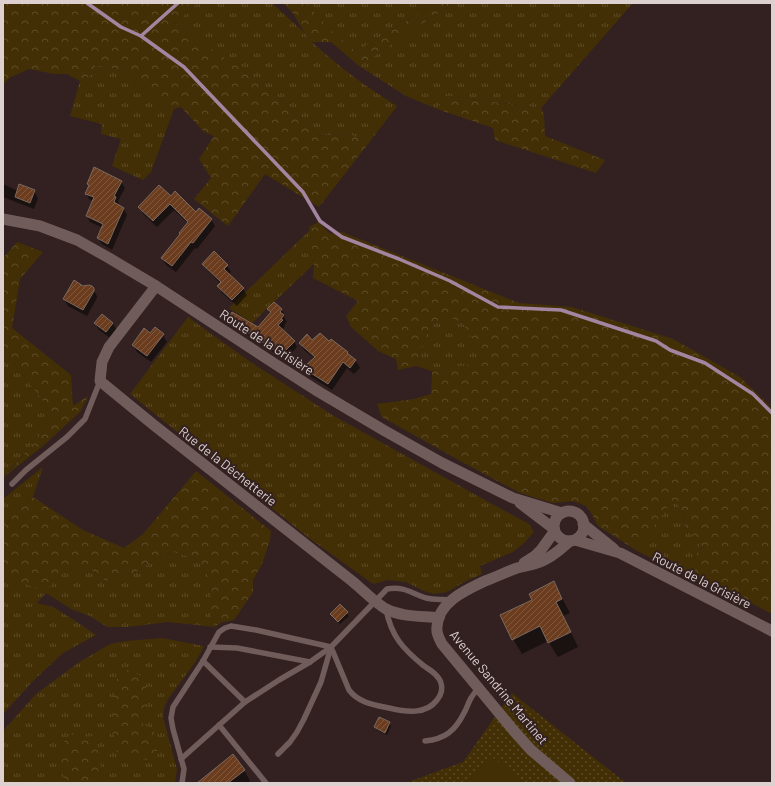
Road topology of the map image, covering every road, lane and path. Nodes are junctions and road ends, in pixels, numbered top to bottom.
1 (3, 219) edge
2 (156, 286) junction
3 (100, 381) junction
4 (12, 484) dead end
5 (513, 498) junction
6 (562, 513) junction
7 (584, 524) junction
8 (554, 530) junction
9 (573, 540) junction
10 (620, 553) junction
11 (517, 568) junction
12 (452, 600) junction
13 (376, 601) junction
14 (386, 609) junction
15 (438, 618) junction
16 (772, 631) edge
17 (210, 647) junction
18 (331, 647) junction
19 (203, 661) junction
20 (310, 662) junction
21 (478, 688) junction
22 (245, 702) junction
23 (219, 725) junction
24 (425, 741) dead end
25 (278, 754) dead end
26 (181, 758) junction
27 (182, 783) edge
28 (266, 783) edge
29 (570, 783) edge

1 - 2 street, Route de la Grisière
2 - 3 street
2 - 5 street, Route de la Grisière
3 - 4 lane
3 - 13 street, Rue de la Déchetterie
5 - 6 street, Route de la Grisière
5 - 8 street, Route de la Grisière
6 - 7 street, Route de la Grisière
6 - 8 street
7 - 9 street
7 - 10 street, Route de la Grisière
8 - 9 street, Route de la Grisière
8 - 11 street
9 - 10 street, Route de la Grisière
9 - 11 street
10 - 16 street, Route de la Grisière
11 - 12 street
12 - 13 lane
12 - 15 street
13 - 14 street, Rue de la Déchetterie
13 - 18 lane
14 - 15 street, Rue de la Déchetterie
14 - 18 lane
15 - 21 street, Avenue Sandrine Martinet
17 - 18 lane
17 - 19 lane
17 - 20 lane
18 - 20 lane
18 - 25 lane
19 - 22 lane
19 - 26 lane
20 - 22 lane
21 - 24 lane
21 - 29 street, Avenue Sandrine Martinet
22 - 23 lane
23 - 26 lane
23 - 28 lane
26 - 27 lane

